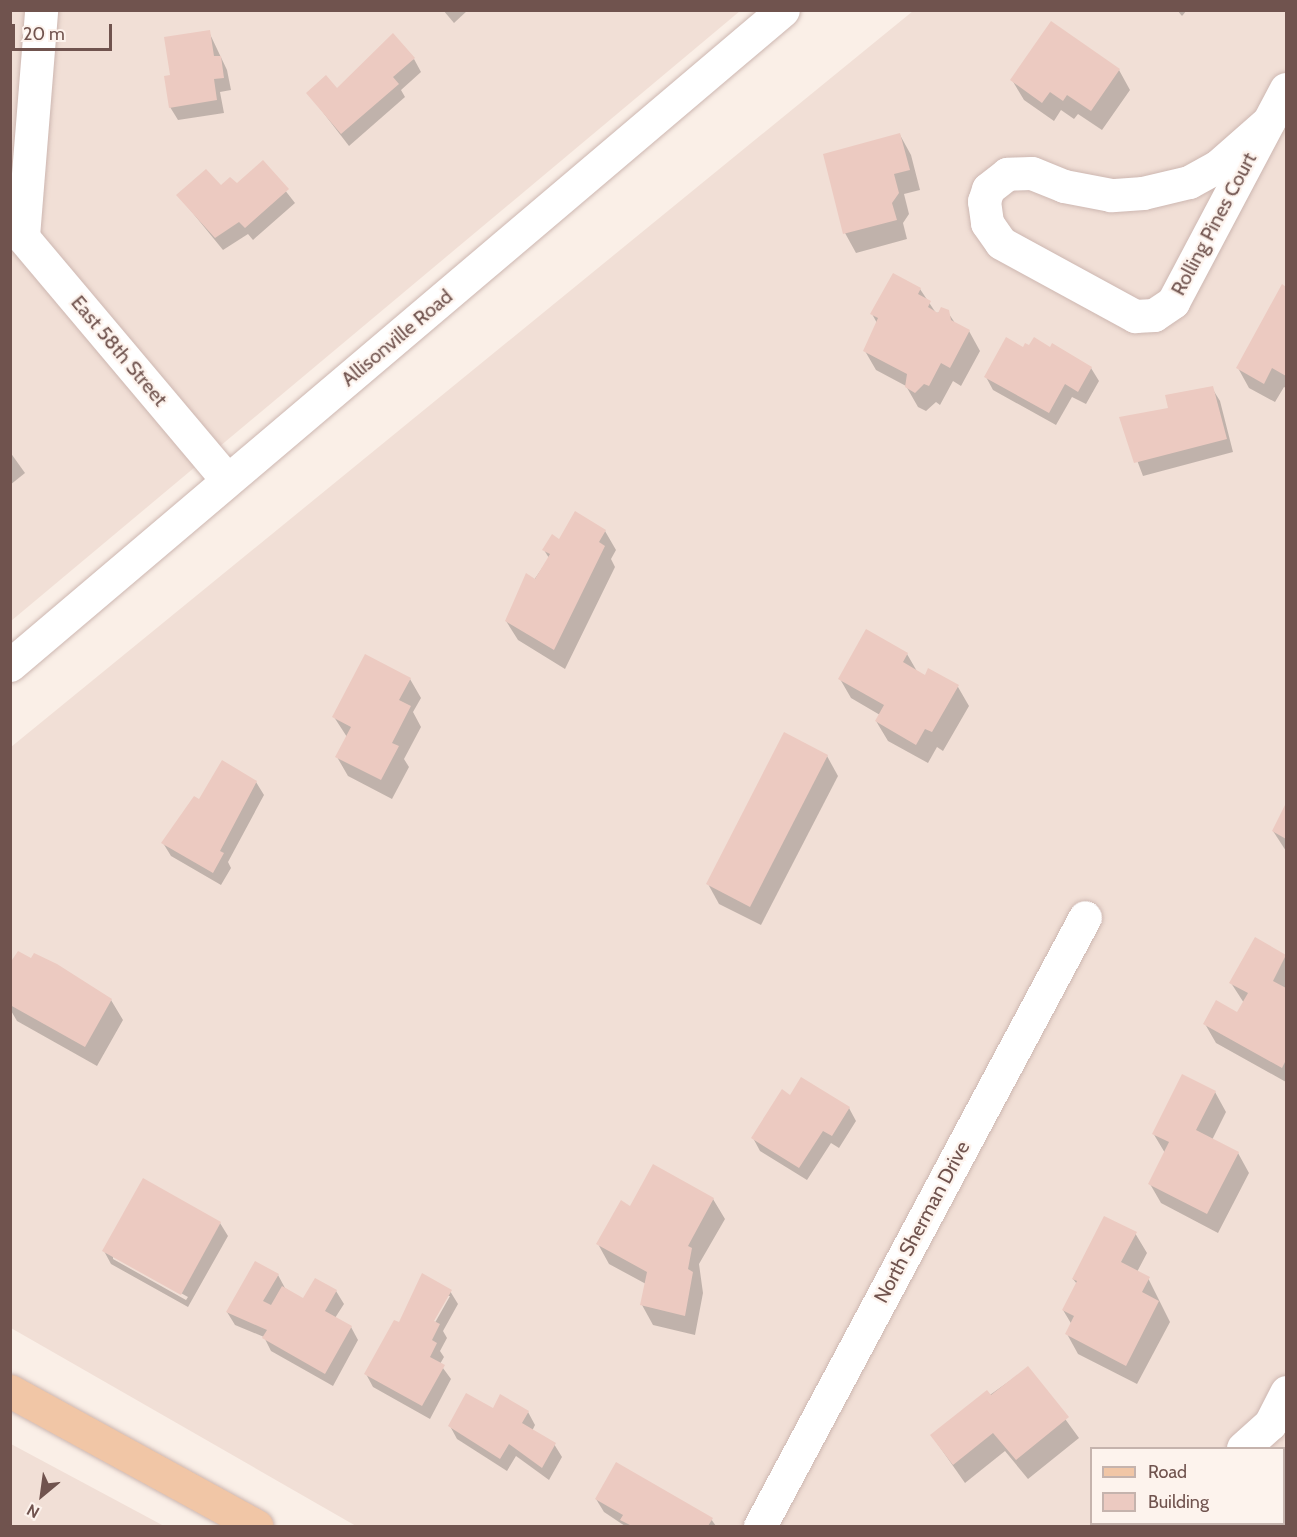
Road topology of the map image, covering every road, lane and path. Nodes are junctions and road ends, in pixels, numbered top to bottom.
1 (41, 10) edge
2 (783, 10) edge
3 (1287, 89) edge
4 (1268, 122) junction
5 (17, 229) edge
6 (227, 480) junction
7 (10, 665) edge
8 (1085, 917) dead end
9 (10, 1390) edge
10 (1287, 1392) edge
11 (1278, 1426) edge
12 (1246, 1447) edge
13 (257, 1527) edge
14 (760, 1527) edge

1 - 5 street
2 - 6 street, Allisonville Road
3 - 4 street, Rolling Pines Court
4 - 4 street, Rolling Pines Court
5 - 6 street, East 58th Street
6 - 7 street, Allisonville Road
8 - 14 street, North Sherman Drive
9 - 13 main road
10 - 11 street
11 - 12 street

